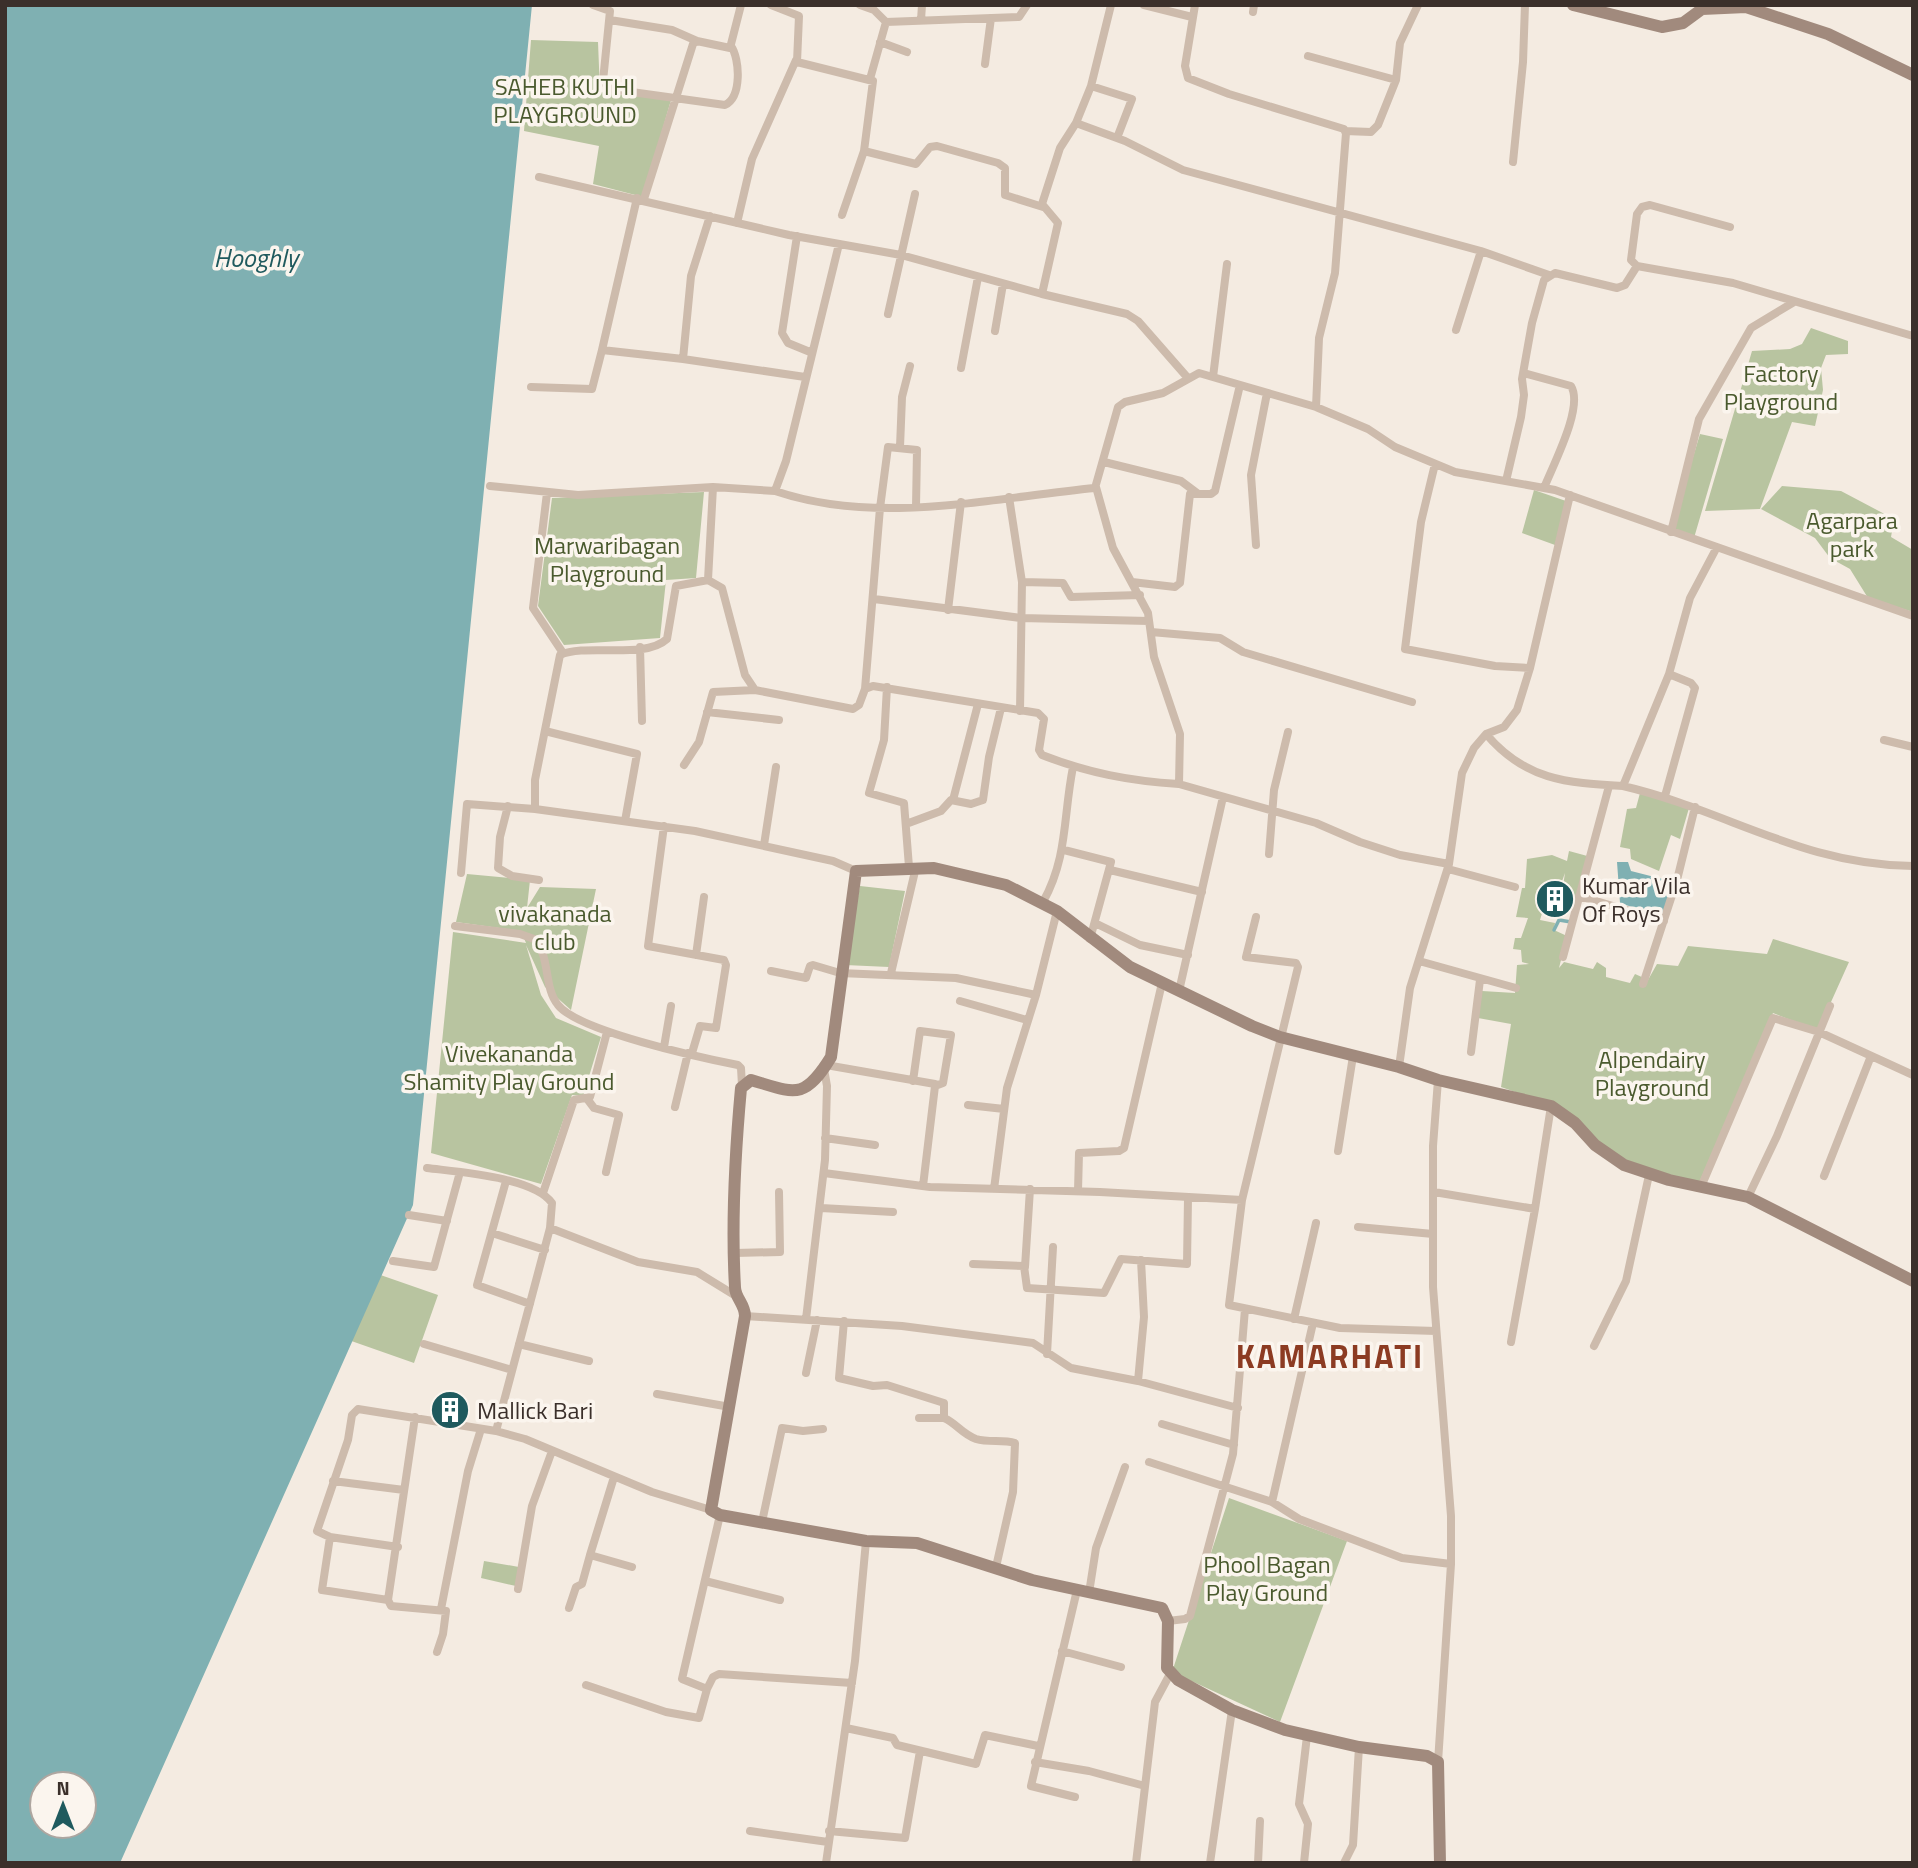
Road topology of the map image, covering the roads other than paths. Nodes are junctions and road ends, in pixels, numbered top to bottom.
1 (593, 5) edge
2 (741, 5) edge
3 (771, 5) edge
4 (860, 5) edge
5 (922, 5) edge
6 (1027, 5) edge
7 (1111, 5) edge
8 (1144, 5) edge
9 (1195, 5) edge
10 (1418, 5) edge
11 (1525, 5) edge
12 (1573, 5) edge
13 (1160, 7) edge
14 (991, 18) junction
15 (1192, 18) junction
16 (610, 20) junction
17 (921, 20) junction
18 (887, 22) junction
19 (697, 41) junction
20 (880, 42) junction
21 (731, 46) junction
22 (907, 52) dead end
23 (1308, 56) dead end
24 (796, 60) junction
25 (985, 64) dead end
26 (1913, 75) edge
27 (870, 79) junction
28 (1396, 80) junction
29 (1091, 86) junction
30 (674, 99) junction
31 (1076, 123) junction
32 (1345, 131) junction
33 (1117, 138) junction
34 (864, 151) junction
35 (1513, 162) dead end
36 (539, 177) dead end
37 (915, 194) dead end
38 (641, 199) junction
39 (1043, 207) junction
40 (1341, 213) junction
41 (842, 215) dead end
42 (709, 216) junction
43 (737, 223) junction
44 (1730, 228) dead end
45 (797, 236) junction
46 (839, 244) junction
47 (1480, 251) junction
48 (901, 255) junction
49 (1227, 264) dead end
50 (1637, 266) junction
51 (1549, 275) junction
52 (978, 277) junction
53 (1003, 284) junction
54 (1042, 294) junction
55 (1794, 302) junction
56 (888, 314) dead end
57 (1456, 330) dead end
58 (995, 331) dead end
59 (1913, 336) edge
60 (602, 350) junction
61 (810, 352) junction
62 (683, 359) junction
63 (910, 366) dead end
64 (961, 368) dead end
65 (1524, 373) junction
66 (805, 377) junction
67 (1187, 377) junction
68 (1213, 377) junction
69 (1240, 385) junction
70 (531, 387) dead end
71 (1267, 393) junction
72 (1315, 407) junction
73 (900, 447) junction
74 (1104, 462) junction
75 (1435, 464) junction
76 (1506, 481) junction
77 (490, 486) dead end
78 (1096, 486) junction
79 (713, 487) junction
80 (1544, 488) junction
81 (775, 491) junction
82 (547, 493) junction
83 (1198, 494) junction
84 (1570, 495) junction
85 (1009, 497) junction
86 (961, 502) junction
87 (916, 507) junction
88 (880, 508) junction
89 (1671, 532) junction
90 (1256, 545) dead end
91 (1717, 547) junction
92 (708, 580) junction
93 (1022, 582) junction
94 (1132, 582) junction
95 (1140, 595) junction
96 (874, 599) junction
97 (948, 610) junction
98 (1913, 616) edge
99 (1021, 618) junction
100 (1149, 621) junction
101 (1151, 632) junction
102 (640, 648) junction
103 (563, 653) junction
104 (1530, 668) junction
105 (1669, 674) junction
106 (887, 687) junction
107 (864, 689) junction
108 (755, 690) junction
109 (1412, 702) dead end
110 (978, 704) junction
111 (1001, 708) junction
112 (1020, 710) junction
113 (707, 712) junction
114 (779, 720) dead end
115 (642, 721) dead end
116 (545, 732) junction
117 (1288, 732) dead end
118 (1486, 734) junction
119 (1884, 740) dead end
120 (1913, 747) edge
121 (684, 765) dead end
122 (776, 767) dead end
123 (1073, 767) junction
124 (1178, 784) junction
125 (1609, 786) junction
126 (1623, 786) junction
127 (1665, 796) junction
128 (1223, 797) junction
129 (953, 800) junction
130 (508, 806) junction
131 (1695, 807) junction
132 (535, 809) junction
133 (1272, 809) junction
134 (625, 821) junction
135 (906, 824) junction
136 (664, 827) junction
137 (764, 845) junction
138 (1064, 850) junction
139 (1269, 854) dead end
140 (1448, 866) junction
141 (1913, 866) edge
142 (913, 867) junction
143 (1110, 870) junction
144 (856, 871) junction
145 (461, 873) dead end
146 (539, 880) dead end
147 (1515, 887) dead end
148 (1202, 892) junction
149 (1580, 896) junction
150 (704, 897) dead end
151 (1043, 902) junction
152 (1056, 911) junction
153 (1256, 917) dead end
154 (1664, 921) junction
155 (1095, 923) junction
156 (455, 926) dead end
157 (1090, 939) junction
158 (1188, 955) junction
159 (696, 956) junction
160 (1563, 957) dead end
161 (1419, 961) junction
162 (771, 971) dead end
163 (840, 973) junction
164 (891, 973) junction
165 (1480, 981) junction
166 (1161, 983) junction
167 (1643, 984) dead end
168 (1516, 988) dead end
169 (1179, 990) junction
170 (1036, 995) junction
171 (960, 1002) dead end
172 (671, 1006) dead end
173 (1829, 1006) dead end
174 (1027, 1020) junction
175 (607, 1032) junction
176 (1819, 1032) junction
177 (1280, 1037) junction
178 (664, 1046) junction
179 (1471, 1052) dead end
180 (690, 1053) junction
181 (1353, 1056) junction
182 (1871, 1056) junction
183 (825, 1067) junction
184 (1399, 1067) junction
185 (1913, 1075) edge
186 (1438, 1080) junction
187 (913, 1081) junction
188 (935, 1084) junction
189 (742, 1085) junction
190 (587, 1100) junction
191 (968, 1105) dead end
192 (1551, 1106) junction
193 (675, 1107) dead end
194 (1004, 1109) junction
195 (825, 1138) junction
196 (875, 1145) dead end
197 (1338, 1151) dead end
198 (427, 1168) dead end
199 (460, 1172) junction
200 (606, 1172) dead end
201 (824, 1173) junction
202 (1649, 1174) junction
203 (1824, 1176) dead end
204 (506, 1181) junction
205 (923, 1186) junction
206 (1701, 1187) junction
207 (994, 1189) junction
208 (1030, 1189) junction
209 (1078, 1191) junction
210 (779, 1192) dead end
211 (1434, 1192) junction
212 (543, 1193) junction
213 (1748, 1197) junction
214 (1188, 1198) junction
215 (1242, 1200) junction
216 (821, 1208) junction
217 (1535, 1209) junction
218 (893, 1212) dead end
219 (410, 1215) dead end
220 (447, 1221) junction
221 (1316, 1223) dead end
222 (1358, 1227) dead end
223 (550, 1228) junction
224 (492, 1233) junction
225 (1433, 1234) junction
226 (1053, 1247) dead end
227 (545, 1250) junction
228 (735, 1253) junction
229 (1141, 1260) junction
230 (393, 1261) dead end
231 (973, 1264) dead end
232 (1025, 1267) junction
233 (1913, 1281) edge
234 (1051, 1290) junction
235 (736, 1296) junction
236 (530, 1304) junction
237 (1245, 1309) junction
238 (745, 1316) junction
239 (806, 1319) junction
240 (1294, 1319) junction
241 (817, 1320) junction
242 (844, 1321) junction
243 (1313, 1323) junction
244 (1436, 1331) junction
245 (1511, 1342) dead end
246 (424, 1344) dead end
247 (519, 1344) junction
248 (1594, 1346) dead end
249 (1047, 1354) junction
250 (589, 1361) dead end
251 (513, 1370) junction
252 (806, 1373) dead end
253 (1138, 1381) junction
254 (657, 1394) dead end
255 (730, 1408) junction
256 (1238, 1408) junction
257 (415, 1417) junction
258 (919, 1418) dead end
259 (944, 1418) junction
260 (1162, 1424) dead end
261 (481, 1429) junction
262 (822, 1430) dead end
263 (496, 1431) junction
264 (1234, 1445) junction
265 (552, 1451) junction
266 (1149, 1462) dead end
267 (1125, 1467) dead end
268 (614, 1477) junction
269 (333, 1481) junction
270 (1225, 1489) junction
271 (404, 1490) junction
272 (1272, 1502) junction
273 (715, 1512) junction
274 (762, 1522) junction
275 (330, 1537) junction
276 (866, 1541) junction
277 (398, 1547) junction
278 (590, 1555) junction
279 (1451, 1564) junction
280 (632, 1567) dead end
281 (996, 1567) junction
282 (705, 1581) junction
283 (518, 1589) dead end
284 (1083, 1591) junction
285 (388, 1600) junction
286 (780, 1600) dead end
287 (569, 1608) dead end
288 (441, 1609) junction
289 (1168, 1621) junction
290 (1062, 1651) junction
291 (437, 1652) dead end
292 (1121, 1667) dead end
293 (1170, 1674) junction
294 (852, 1683) junction
295 (586, 1685) dead end
296 (707, 1689) junction
297 (1232, 1710) junction
298 (846, 1728) junction
299 (1307, 1736) junction
300 (1038, 1746) junction
301 (1359, 1746) junction
302 (920, 1751) junction
303 (1035, 1762) junction
304 (1438, 1762) junction
305 (1144, 1786) junction
306 (1075, 1797) dead end
307 (1260, 1821) dead end
308 (750, 1830) dead end
309 (829, 1831) junction
310 (828, 1842) junction
311 (826, 1863) edge
312 (1136, 1863) edge
313 (1210, 1863) edge
314 (1258, 1863) edge
315 (1304, 1863) edge
316 (1344, 1863) edge
317 (1440, 1863) edge

1 - 16 street
2 - 21 street
3 - 24 street
4 - 18 street
5 - 17 street
6 - 14 street
7 - 29 street
8 - 13 street
9 - 15 street
10 - 28 street
11 - 35 street
12 - 26 street
13 - 15 street
14 - 17 street
14 - 25 street
15 - 32 street
16 - 19 street
16 - 30 street
17 - 18 street
18 - 20 street
19 - 21 street
19 - 30 street
20 - 22 street
20 - 27 street
21 - 30 street
23 - 28 street
24 - 27 street
24 - 43 street
27 - 34 street
28 - 32 street
29 - 31 street
29 - 33 street
30 - 38 street
31 - 33 street
31 - 39 street
32 - 40 street
33 - 40 street
34 - 39 street
34 - 41 street
36 - 38 street
37 - 48 street
38 - 42 street
38 - 60 street
39 - 54 street
40 - 47 street
40 - 72 street
42 - 43 street
42 - 62 street
43 - 45 street
44 - 50 street
45 - 46 street
45 - 61 street
46 - 48 street
46 - 61 street
47 - 51 street
47 - 57 street
48 - 52 street
48 - 56 street
49 - 68 street
50 - 51 street
50 - 55 street
51 - 65 street
52 - 53 street
52 - 64 street
53 - 54 street
53 - 58 street
54 - 67 street
55 - 59 street
55 - 89 street
60 - 62 street
60 - 70 street
61 - 66 street
62 - 66 street
63 - 73 street
65 - 76 street
65 - 80 street
66 - 81 street
67 - 68 street
67 - 74 street
68 - 69 street
69 - 71 street
69 - 83 street
71 - 72 street
71 - 90 street
72 - 75 street
73 - 87 street
73 - 88 street
74 - 78 street
74 - 83 street
75 - 76 street
75 - 104 street
76 - 80 street
77 - 82 street
78 - 85 street
78 - 94 street
79 - 81 street
79 - 82 street
79 - 92 street
80 - 84 street
81 - 88 street
82 - 103 street
83 - 94 street
84 - 89 street
84 - 104 street
85 - 86 street
85 - 93 street
86 - 87 street
86 - 97 street
87 - 88 street
88 - 96 street
89 - 91 street
91 - 98 street
91 - 105 street
92 - 102 street
92 - 108 street
93 - 95 street
93 - 99 street
94 - 95 street
95 - 100 street
96 - 97 street
96 - 107 street
97 - 99 street
99 - 100 street
99 - 112 street
100 - 101 street
101 - 109 street
101 - 124 street
102 - 103 street
102 - 115 street
103 - 116 street
104 - 118 street
105 - 126 street
105 - 127 street
106 - 107 street
106 - 110 street
106 - 135 street
107 - 108 street
108 - 113 street
110 - 111 street
110 - 129 street
111 - 112 street
111 - 129 street
112 - 123 street
113 - 114 street
113 - 121 street
116 - 132 street
116 - 134 street
117 - 133 street
118 - 125 street
118 - 140 street
119 - 120 street
122 - 137 street
123 - 124 street
123 - 138 street
124 - 128 street
125 - 126 street
125 - 149 street
126 - 127 street
127 - 131 street
128 - 133 street
128 - 148 street
129 - 135 street
130 - 132 street
130 - 145 street
130 - 146 street
131 - 141 street
131 - 154 street
132 - 134 street
133 - 139 street
133 - 140 street
134 - 136 street
135 - 142 street
136 - 137 street
136 - 159 street
137 - 144 street
138 - 143 street
138 - 151 street
140 - 147 street
140 - 161 street
142 - 144 street
142 - 151 street
142 - 164 street
143 - 148 street
143 - 155 street
144 - 163 street
148 - 158 street
149 - 154 street
149 - 160 street
150 - 159 street
151 - 152 street
152 - 157 street
152 - 170 street
153 - 177 street
154 - 167 street
155 - 157 street
155 - 158 street
156 - 175 street
157 - 166 street
158 - 169 street
159 - 180 street
161 - 165 street
161 - 184 street
162 - 163 street
163 - 164 street
163 - 183 street
164 - 170 street
165 - 168 street
165 - 179 street
166 - 169 street
166 - 209 street
169 - 177 street
170 - 174 street
171 - 174 street
172 - 178 street
173 - 176 street
174 - 194 street
175 - 178 street
175 - 190 street
176 - 182 street
176 - 206 street
176 - 213 street
177 - 181 street
177 - 215 street
178 - 180 street
180 - 189 street
180 - 193 street
181 - 184 street
181 - 197 street
182 - 185 street
182 - 203 street
183 - 187 street
183 - 189 street
183 - 195 street
184 - 186 street
186 - 192 street
186 - 211 street
187 - 188 street
187 - 188 street
188 - 205 street
189 - 228 street
190 - 200 street
190 - 212 street
191 - 194 street
192 - 202 street
192 - 217 street
194 - 207 street
195 - 196 street
195 - 201 street
198 - 199 street
199 - 204 street
199 - 220 street
201 - 205 street
201 - 216 street
202 - 206 street
202 - 248 street
204 - 212 street
204 - 224 street
205 - 207 street
206 - 213 street
207 - 208 street
208 - 209 street
208 - 232 street
209 - 214 street
210 - 228 street
211 - 217 street
211 - 225 street
212 - 223 street
213 - 233 street
214 - 215 street
214 - 229 street
215 - 237 street
216 - 218 street
216 - 239 street
217 - 245 street
219 - 220 street
220 - 230 street
221 - 240 street
222 - 225 street
223 - 227 street
223 - 235 street
224 - 227 street
224 - 236 street
225 - 244 street
226 - 234 street
227 - 236 street
228 - 235 street
229 - 234 street
229 - 253 street
231 - 232 street
232 - 234 street
234 - 249 street
235 - 238 street
236 - 247 street
237 - 240 street
237 - 256 street
238 - 239 street
238 - 255 street
239 - 241 street
240 - 243 street
241 - 242 street
241 - 252 street
242 - 249 street
242 - 259 street
243 - 244 street
243 - 272 street
244 - 279 street
246 - 251 street
247 - 250 street
247 - 251 street
249 - 253 street
251 - 263 street
253 - 256 street
254 - 255 street
255 - 273 street
256 - 264 street
257 - 261 street
257 - 269 street
257 - 271 street
258 - 259 street
259 - 281 street
260 - 264 street
261 - 263 street
261 - 288 street
262 - 274 street
263 - 265 street
264 - 270 street
265 - 268 street
265 - 283 street
266 - 270 street
267 - 284 street
268 - 273 street
268 - 278 street
269 - 271 street
269 - 275 street
270 - 272 street
270 - 289 street
271 - 277 street
272 - 279 street
273 - 274 street
273 - 282 street
274 - 276 street
275 - 277 street
275 - 285 street
276 - 281 street
276 - 294 street
277 - 285 street
278 - 280 street
278 - 287 street
279 - 304 street
281 - 284 street
282 - 286 street
282 - 296 street
284 - 289 street
284 - 290 street
285 - 288 street
288 - 291 street
289 - 293 street
290 - 292 street
290 - 300 street
293 - 297 street
293 - 305 street
294 - 296 street
294 - 298 street
295 - 296 street
297 - 299 street
297 - 313 street
298 - 302 street
298 - 309 street
299 - 301 street
299 - 315 street
300 - 302 street
300 - 303 street
301 - 304 street
301 - 316 street
302 - 309 street
303 - 305 street
303 - 306 street
304 - 317 street
305 - 312 street
307 - 314 street
308 - 310 street
309 - 310 street
310 - 311 street

